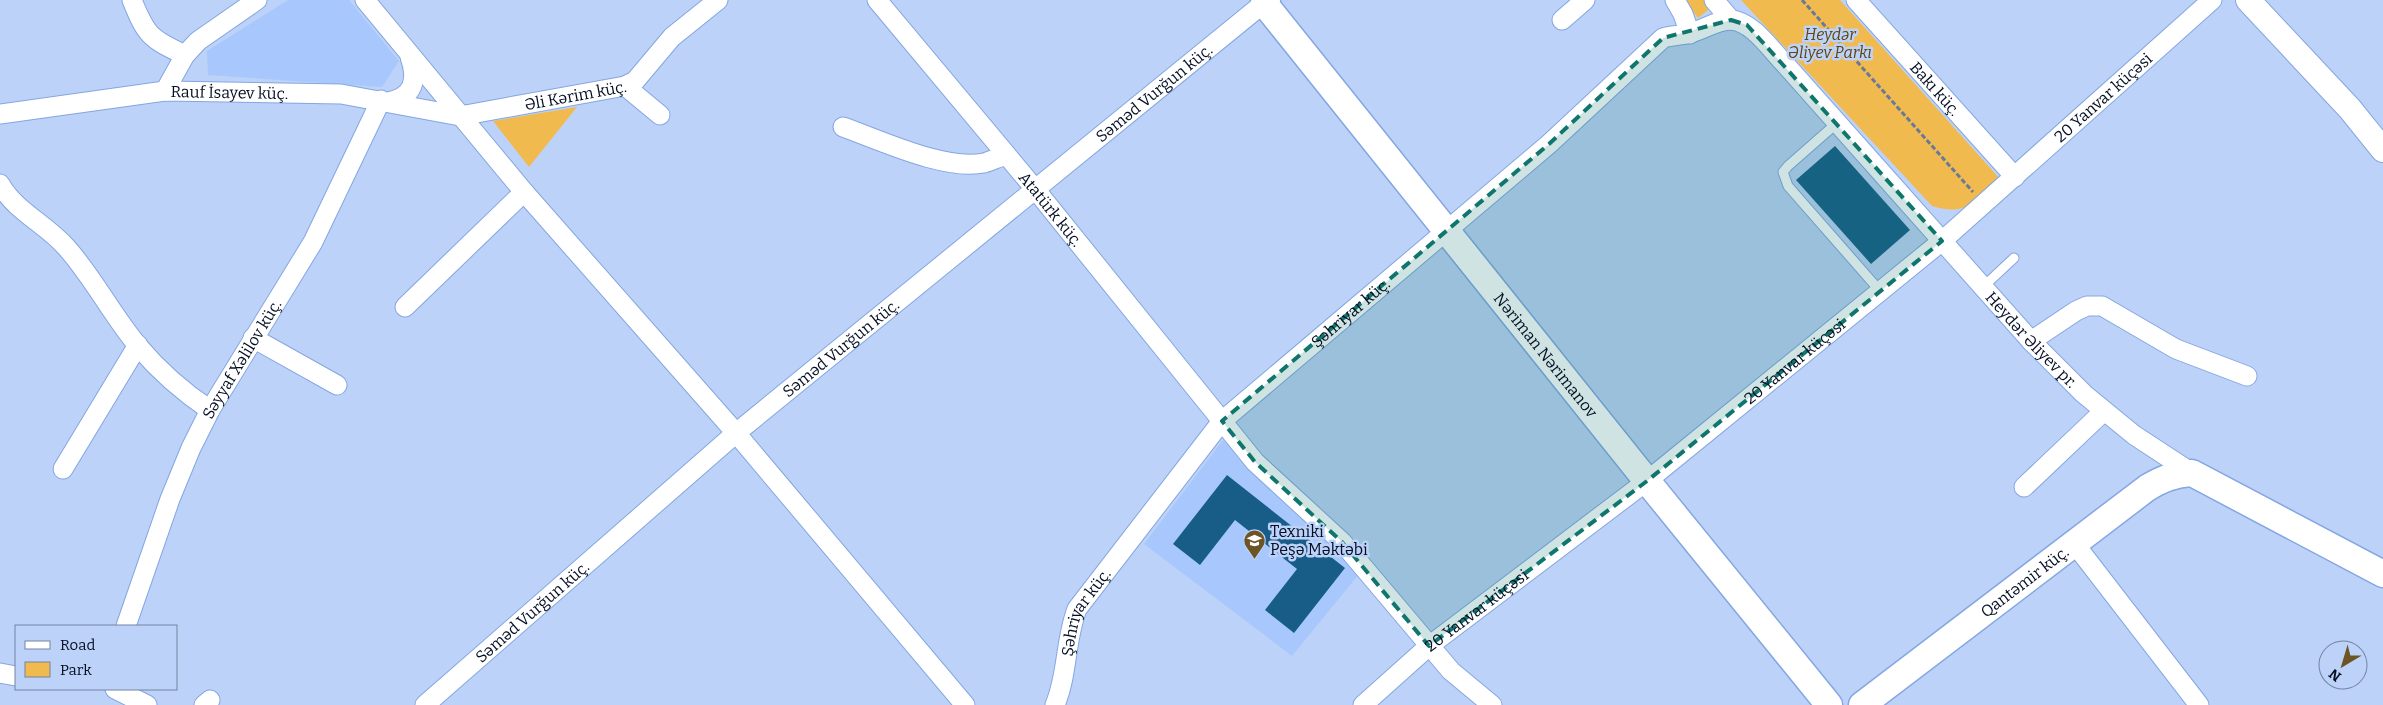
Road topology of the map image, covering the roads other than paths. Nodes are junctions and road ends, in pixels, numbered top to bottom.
1 (132, 0) edge
2 (258, 0) edge
3 (365, 0) edge
4 (718, 0) edge
5 (877, 0) edge
6 (1585, 0) edge
7 (1675, 0) edge
8 (1714, 0) edge
9 (1856, 0) edge
10 (2212, 0) edge
11 (2248, 0) edge
12 (1264, 1) edge
13 (1562, 20) dead end
14 (1739, 23) junction
15 (1690, 34) junction
16 (185, 55) junction
17 (410, 56) junction
18 (625, 86) junction
19 (165, 91) junction
20 (384, 101) junction
21 (0, 114) edge
22 (660, 115) dead end
23 (460, 116) junction
24 (1837, 122) junction
25 (843, 127) dead end
26 (2383, 150) edge
27 (1006, 155) junction
28 (2015, 177) junction
29 (0, 184) edge
30 (1035, 189) junction
31 (524, 192) junction
32 (5, 206) edge
33 (1447, 231) junction
34 (1942, 240) junction
35 (2014, 258) dead end
36 (1983, 287) junction
37 (1880, 291) junction
38 (405, 307) dead end
39 (253, 338) junction
40 (2031, 341) junction
41 (138, 345) junction
42 (2247, 376) dead end
43 (337, 385) dead end
44 (210, 410) junction
45 (2103, 412) junction
46 (1222, 421) junction
47 (736, 433) junction
48 (63, 469) dead end
49 (2192, 473) junction
50 (1647, 482) junction
51 (2024, 487) dead end
52 (2074, 543) junction
53 (2383, 574) edge
54 (126, 625) edge
55 (1429, 646) junction
56 (0, 674) edge
57 (15, 676) edge
58 (117, 690) edge
59 (147, 705) edge
60 (425, 705) edge
61 (965, 705) edge
62 (1054, 705) edge
63 (1363, 705) edge
64 (1492, 705) edge
65 (1829, 705) edge
66 (1862, 705) edge
67 (2199, 705) edge

1 - 16 street
2 - 16 street
3 - 17 street
4 - 18 street, Əli Kərim küç.
5 - 27 street, Atatürk küç.
6 - 13 street
7 - 15 street
8 - 14 street, Heydər Əliyev pr.
9 - 28 street, Bakı küç.
10 - 28 street, 20 Yanvar küçəsi
11 - 26 street
12 - 30 street, Səməd Vurğun küç.
12 - 33 main road, Nəriman Nərimanov
14 - 15 street, Şəhriyar küç.
14 - 24 street, Heydər Əliyev pr.
15 - 33 street, Şəhriyar küç.
16 - 19 street
17 - 20 street
17 - 23 street
18 - 22 street
18 - 23 street, Əli Kərim küç.
19 - 20 street, Rauf İsayev küç.
19 - 21 street, Rauf İsayev küç.
20 - 23 street, Rauf İsayev küç.
20 - 39 street, Səyyaf Xəlilov küç.
23 - 31 street
24 - 34 street, Heydər Əliyev pr.
24 - 37 lane
25 - 27 street
27 - 30 street, Atatürk küç.
28 - 34 street, 20 Yanvar küçəsi
29 - 32 street
30 - 46 street, Atatürk küç.
30 - 47 street, Səməd Vurğun küç.
31 - 38 street
31 - 47 street
32 - 41 street
33 - 46 street, Şəhriyar küç.
33 - 50 main road, Nəriman Nərimanov
34 - 36 street, Heydər Əliyev pr.
34 - 37 street, 20 Yanvar küçəsi
35 - 36 lane
36 - 40 street, Heydər Əliyev pr.
37 - 50 street, 20 Yanvar küçəsi
39 - 43 street
39 - 44 street, Səyyaf Xəlilov küç.
40 - 42 street
40 - 45 street, Heydər Əliyev pr.
41 - 44 street
41 - 48 street
44 - 54 street, Səyyaf Xəlilov küç.
45 - 49 street, Heydər Əliyev pr.
45 - 51 street
46 - 55 street, Atatürk küç.
46 - 62 street, Şəhriyar küç.
47 - 60 street, Səməd Vurğun küç.
47 - 61 street
49 - 52 main road, Qantəmir küç.
49 - 53 main road, Heydər Əliyev pr.
50 - 55 street, 20 Yanvar küçəsi
50 - 65 main road, Nəriman Nərimanov
52 - 66 main road, Qantəmir küç.
52 - 67 street
55 - 63 street, 20 Yanvar küçəsi
55 - 64 street, Atatürk küç.
56 - 57 street
58 - 59 street

